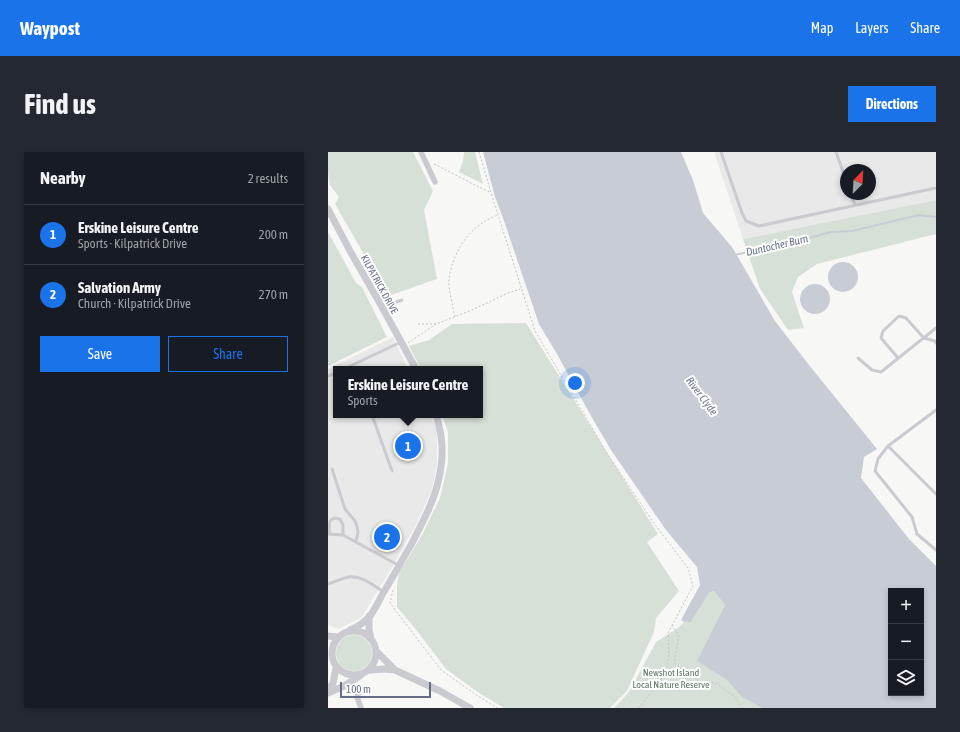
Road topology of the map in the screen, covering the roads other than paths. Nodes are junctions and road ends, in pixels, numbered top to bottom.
1 (421, 152) edge
2 (721, 152) edge
3 (836, 152) edge
4 (840, 164) edge
5 (435, 182) dead end
6 (936, 188) edge
7 (853, 200) edge
8 (854, 205) junction
9 (328, 209) edge
10 (402, 300) dead end
11 (382, 307) junction
12 (936, 328) edge
13 (924, 338) junction
14 (936, 343) edge
15 (402, 344) junction
16 (858, 358) dead end
17 (898, 358) junction
18 (353, 365) edge
19 (414, 366) edge
20 (936, 410) edge
21 (373, 418) edge
22 (437, 418) edge
23 (888, 446) junction
24 (332, 469) dead end
25 (392, 471) dead end
26 (936, 494) edge
27 (329, 534) edge
28 (343, 535) junction
29 (356, 542) junction
30 (936, 550) edge
31 (399, 565) junction
32 (328, 584) edge
33 (384, 592) junction
34 (369, 616) junction
35 (350, 630) junction
36 (328, 636) edge
37 (338, 637) junction
38 (371, 639) junction
39 (377, 652) junction
40 (330, 655) edge
41 (336, 668) junction
42 (370, 670) junction
43 (395, 670) junction
44 (362, 674) junction
45 (361, 688) dead end
46 (328, 692) edge
47 (361, 708) edge
48 (470, 708) edge

1 - 5 street
2 - 8 lane
3 - 4 lane
6 - 8 lane
7 - 8 lane
9 - 11 street, KILPATRICK DRIVE
10 - 11 lane
11 - 15 street, KILPATRICK DRIVE
12 - 13 lane
13 - 14 lane
13 - 17 lane
13 - 17 lane
15 - 18 lane
15 - 19 street, KILPATRICK DRIVE
16 - 17 lane
20 - 23 lane
21 - 25 lane
22 - 31 street
23 - 26 lane
23 - 30 lane
24 - 29 lane
27 - 28 lane
27 - 28 lane
28 - 29 lane
29 - 31 lane
31 - 33 street
32 - 33 lane
33 - 34 street
34 - 35 street
34 - 38 street
35 - 37 street
35 - 38 street
36 - 37 street
37 - 40 street
38 - 39 street
39 - 42 street
39 - 43 street
40 - 41 street
41 - 44 street
41 - 46 street
42 - 43 street
42 - 44 street
43 - 48 street
44 - 46 street
45 - 47 street

